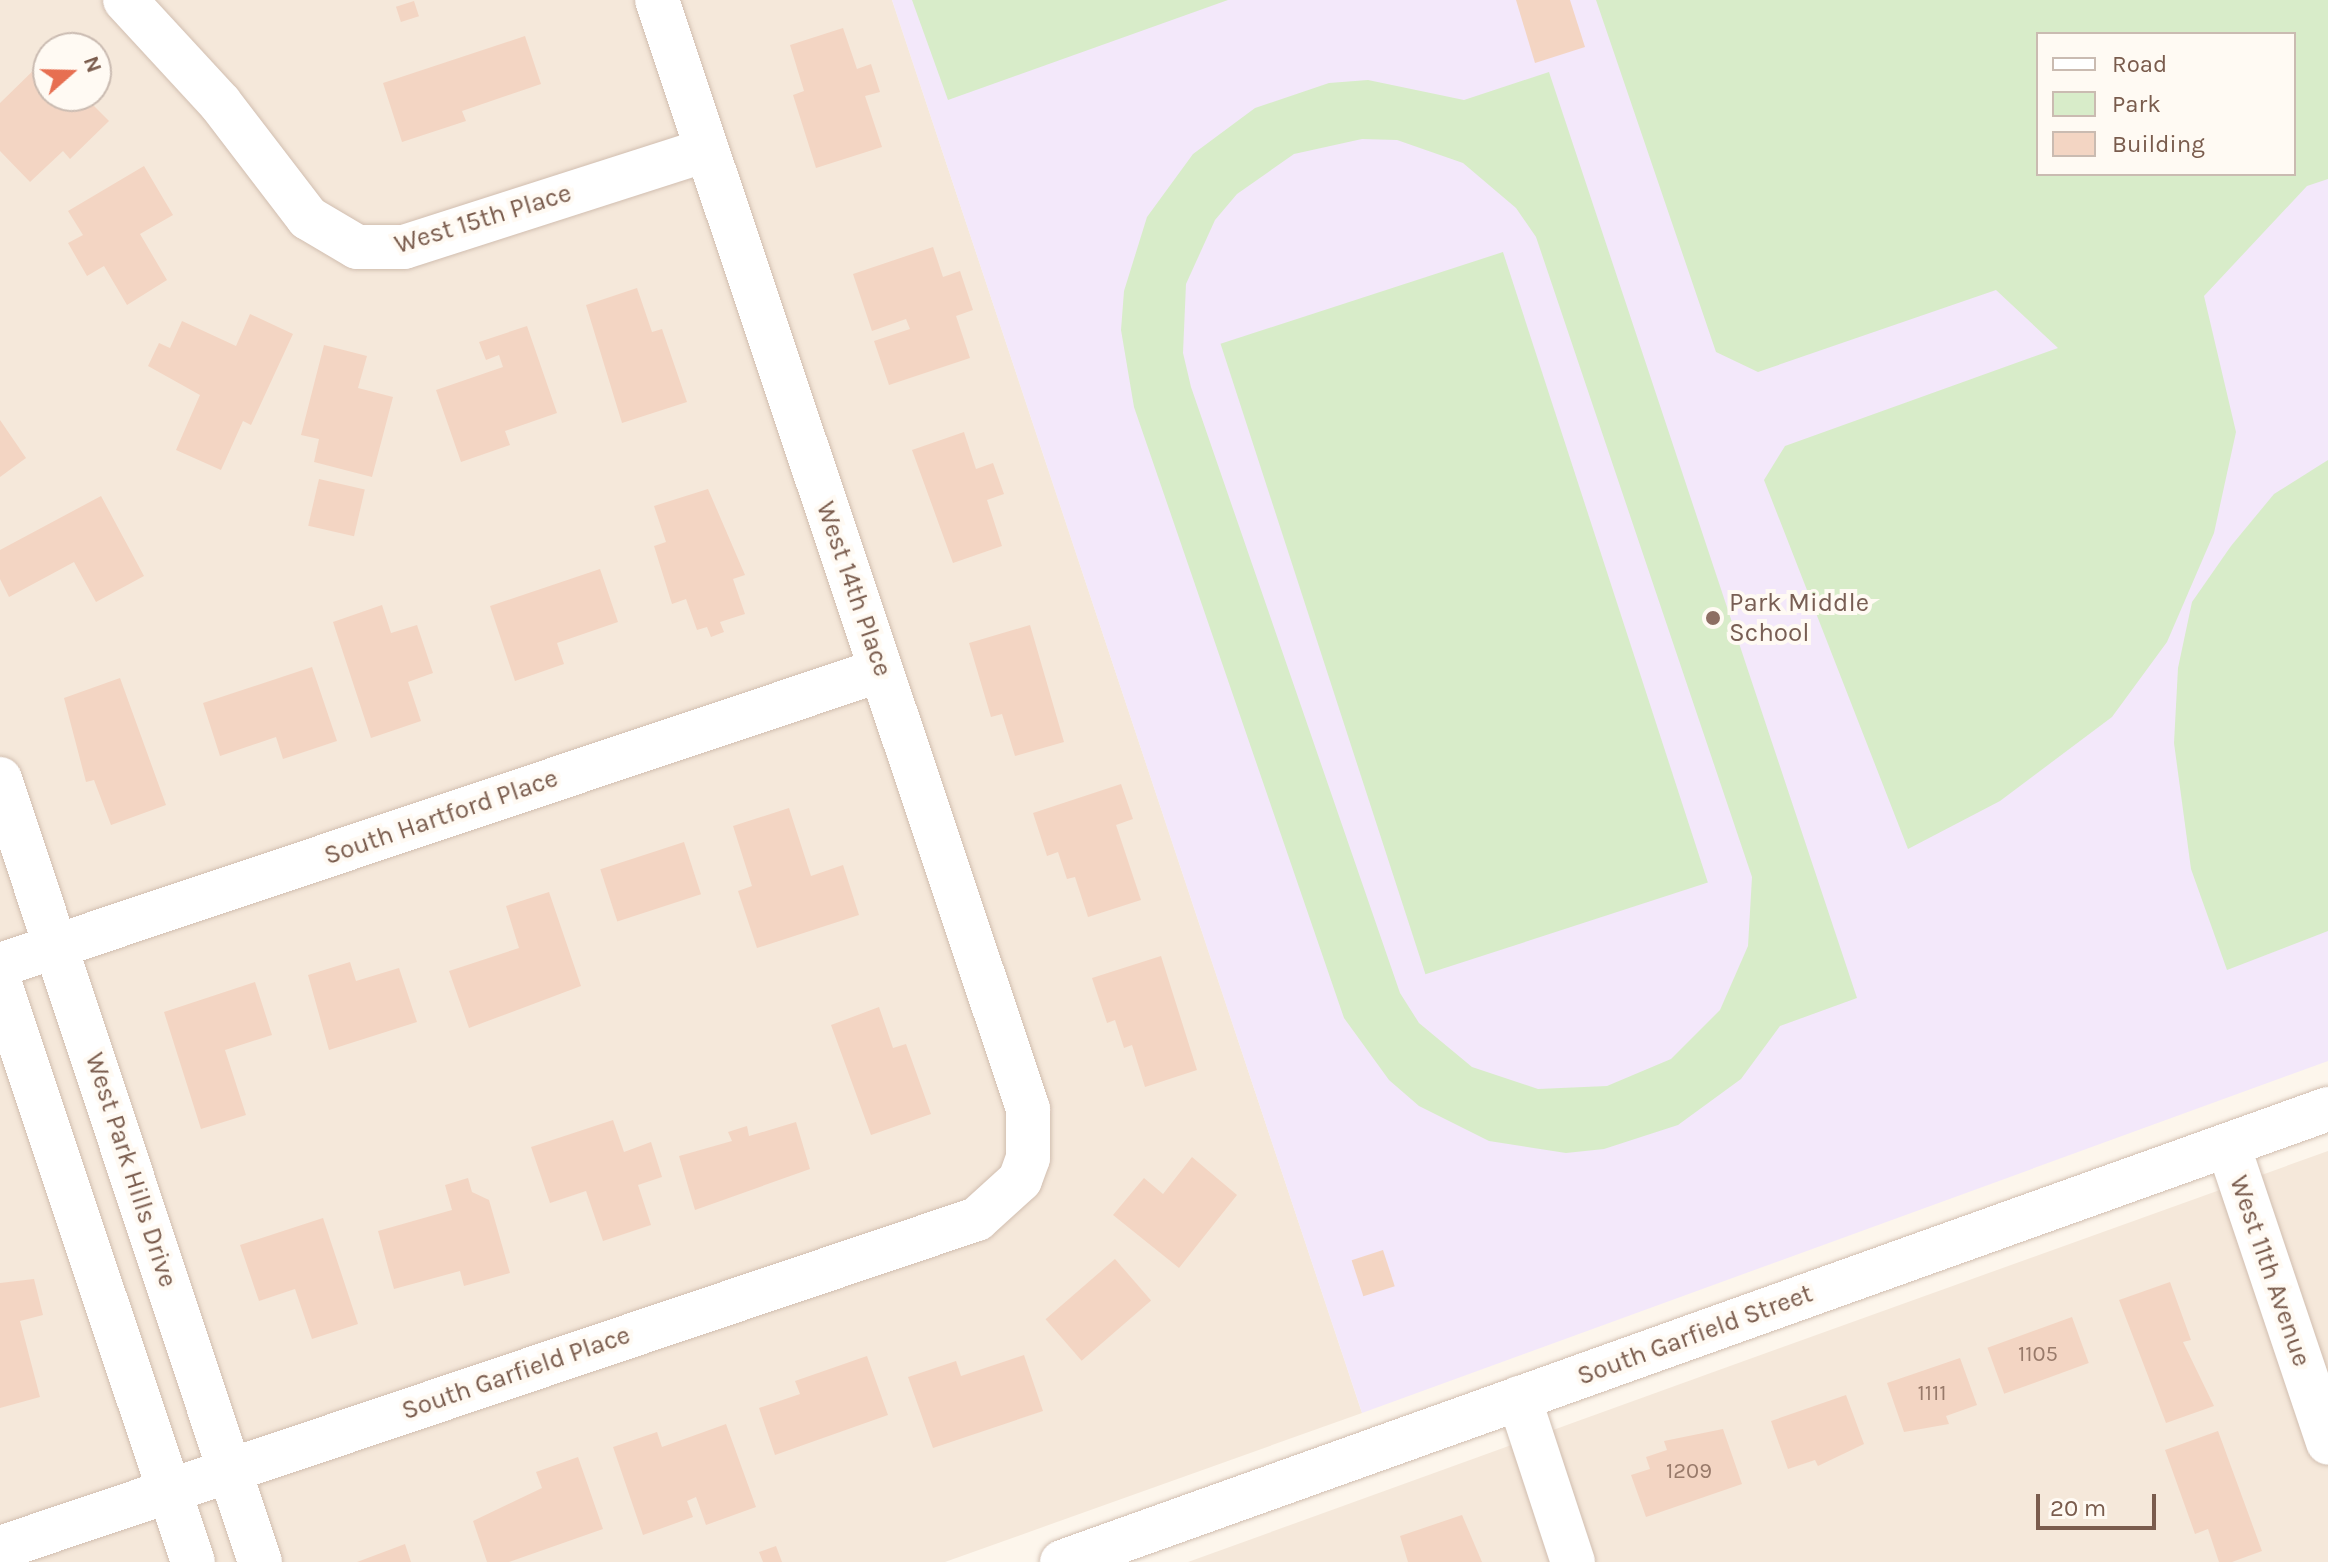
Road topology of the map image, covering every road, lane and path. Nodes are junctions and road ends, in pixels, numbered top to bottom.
1 (125, 0) edge
2 (657, 0) edge
3 (706, 150) junction
4 (881, 670) junction
5 (2, 790) edge
6 (57, 946) junction
7 (0, 965) edge
8 (0, 984) edge
9 (2328, 1109) edge
10 (2228, 1145) junction
11 (1020, 1180) joint
12 (1519, 1398) junction
13 (2328, 1443) edge
14 (229, 1469) junction
15 (168, 1490) junction
16 (0, 1548) edge
17 (1138, 1549) edge
18 (193, 1562) edge
19 (260, 1562) edge
20 (1062, 1562) edge
21 (1573, 1562) edge

1 - 3 street, West 15th Place
2 - 3 street, West 14th Place
3 - 4 street, West 14th Place
4 - 6 street, South Hartford Place
4 - 11 street, West 14th Place
5 - 6 street, West Park Hills Drive
6 - 7 street, South Hartford Place
6 - 14 street, West Park Hills Drive
8 - 15 street
9 - 10 street, South Garfield Street
10 - 12 street, South Garfield Street
10 - 13 street, West 11th Avenue
11 - 14 street, South Garfield Place
12 - 17 street, South Garfield Street
12 - 21 street
14 - 15 street, South Garfield Place
14 - 19 street, West Park Hills Drive
15 - 16 street, South Garfield Place
15 - 18 street
17 - 20 street, South Garfield Street

